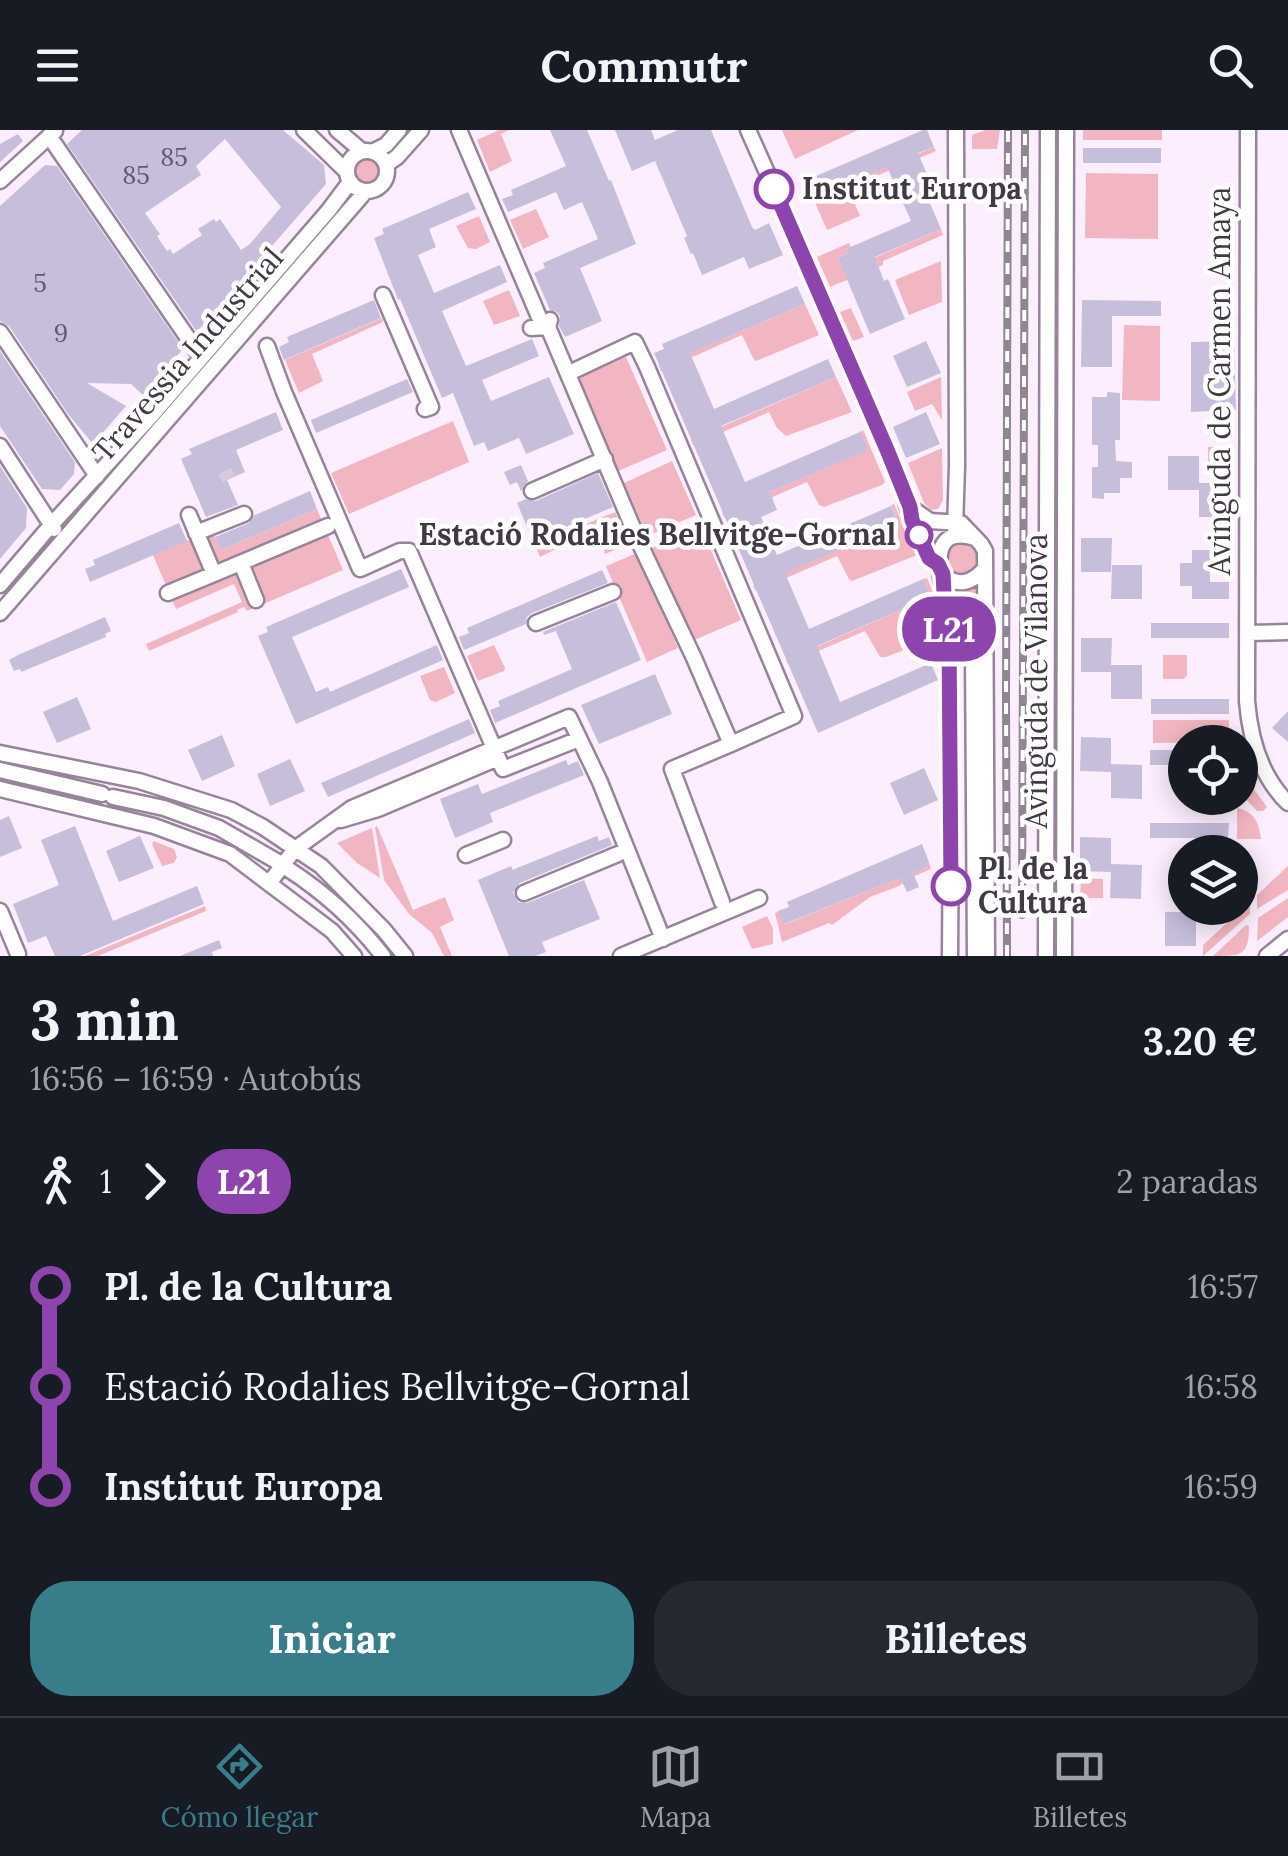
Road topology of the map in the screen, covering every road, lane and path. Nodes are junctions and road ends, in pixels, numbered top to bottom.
1 (304, 130) edge
2 (337, 130) edge
3 (399, 130) edge
4 (420, 130) edge
5 (459, 130) edge
6 (748, 130) edge
7 (956, 130) edge
8 (1048, 130) edge
9 (1066, 130) edge
10 (1248, 130) edge
11 (52, 133) edge
12 (368, 151) junction
13 (387, 164) junction
14 (348, 177) junction
15 (0, 181) edge
16 (365, 192) junction
17 (383, 295) dead end
18 (0, 332) edge
19 (267, 346) dead end
20 (201, 358) junction
21 (569, 373) junction
22 (429, 409) dead end
23 (152, 415) junction
24 (1065, 423) junction
25 (1048, 426) junction
26 (0, 446) edge
27 (1048, 457) junction
28 (605, 459) junction
29 (1065, 466) junction
30 (127, 467) junction
31 (97, 476) junction
32 (956, 488) junction
33 (532, 491) dead end
34 (910, 507) junction
35 (244, 514) dead end
36 (189, 515) dead end
37 (936, 522) junction
38 (52, 524) junction
39 (328, 526) dead end
40 (965, 529) junction
41 (196, 533) junction
42 (950, 538) junction
43 (52, 552) junction
44 (240, 563) junction
45 (984, 568) junction
46 (941, 569) junction
47 (214, 574) junction
48 (0, 585) edge
49 (612, 592) dead end
50 (168, 593) dead end
51 (256, 600) dead end
52 (948, 604) junction
53 (0, 612) edge
54 (536, 624) dead end
55 (1288, 632) edge
56 (1248, 633) junction
57 (579, 739) junction
58 (731, 744) junction
59 (0, 753) edge
60 (496, 753) junction
61 (0, 770) edge
62 (108, 776) junction
63 (0, 789) edge
64 (1288, 803) edge
65 (102, 814) junction
66 (503, 840) dead end
67 (295, 849) junction
68 (618, 854) dead end
69 (466, 855) dead end
70 (270, 882) junction
71 (524, 893) dead end
72 (759, 898) dead end
73 (722, 902) dead end
74 (0, 911) edge
75 (663, 939) junction
76 (1288, 940) edge
77 (18, 954) dead end
78 (354, 956) edge
79 (383, 956) edge
80 (405, 956) edge
81 (622, 956) edge
82 (950, 956) edge
83 (975, 956) edge
84 (987, 956) edge
85 (1046, 956) edge
86 (1064, 956) edge
87 (1268, 956) edge

1 - 14 street
2 - 12 street
3 - 12 street
4 - 13 street
5 - 21 street
6 - 34 street
7 - 32 street
8 - 25 street, Avinguda de Vilanova
9 - 24 street, Avinguda de Vilanova
10 - 56 street, Avinguda de Carmen Amaya
11 - 15 street
11 - 20 street
12 - 13 street
12 - 14 street
13 - 16 street
14 - 16 street
14 - 20 street, Travessia Industrial
16 - 30 street, Travessia Industrial
17 - 22 street
18 - 31 street
19 - 60 street
20 - 23 street, Travessia Industrial
21 - 28 street
21 - 58 street
23 - 30 street
23 - 31 street, Travessia Industrial
24 - 25 street
24 - 29 street, Avinguda de Vilanova
25 - 27 street, Avinguda de Vilanova
26 - 38 street
27 - 29 street
27 - 85 street, Avinguda de Vilanova
28 - 33 street
28 - 58 street
29 - 86 street, Avinguda de Vilanova
30 - 43 street, Travessia Industrial
31 - 38 street, Travessia Industrial
32 - 37 street
32 - 40 street
34 - 37 street
34 - 46 street
35 - 41 street
36 - 41 street
37 - 40 street
38 - 43 street
38 - 48 street, Travessia Industrial
39 - 44 street
40 - 42 street
40 - 42 street
40 - 45 street
41 - 47 street
42 - 46 street
43 - 53 street, Travessia Industrial
44 - 47 street
44 - 51 street
45 - 46 street
45 - 84 street
46 - 52 street
47 - 50 street
49 - 54 street
52 - 82 street
52 - 83 street
55 - 56 street
56 - 64 street, Avinguda de Carmen Amaya
57 - 60 street
57 - 60 street
57 - 75 street
58 - 73 street
59 - 62 street
60 - 67 street
61 - 79 street
62 - 65 street
62 - 67 street
63 - 65 street
65 - 70 street
66 - 69 street
67 - 70 street
67 - 80 street
68 - 71 street
70 - 78 street
72 - 75 street
74 - 77 street
75 - 81 street
76 - 87 street

